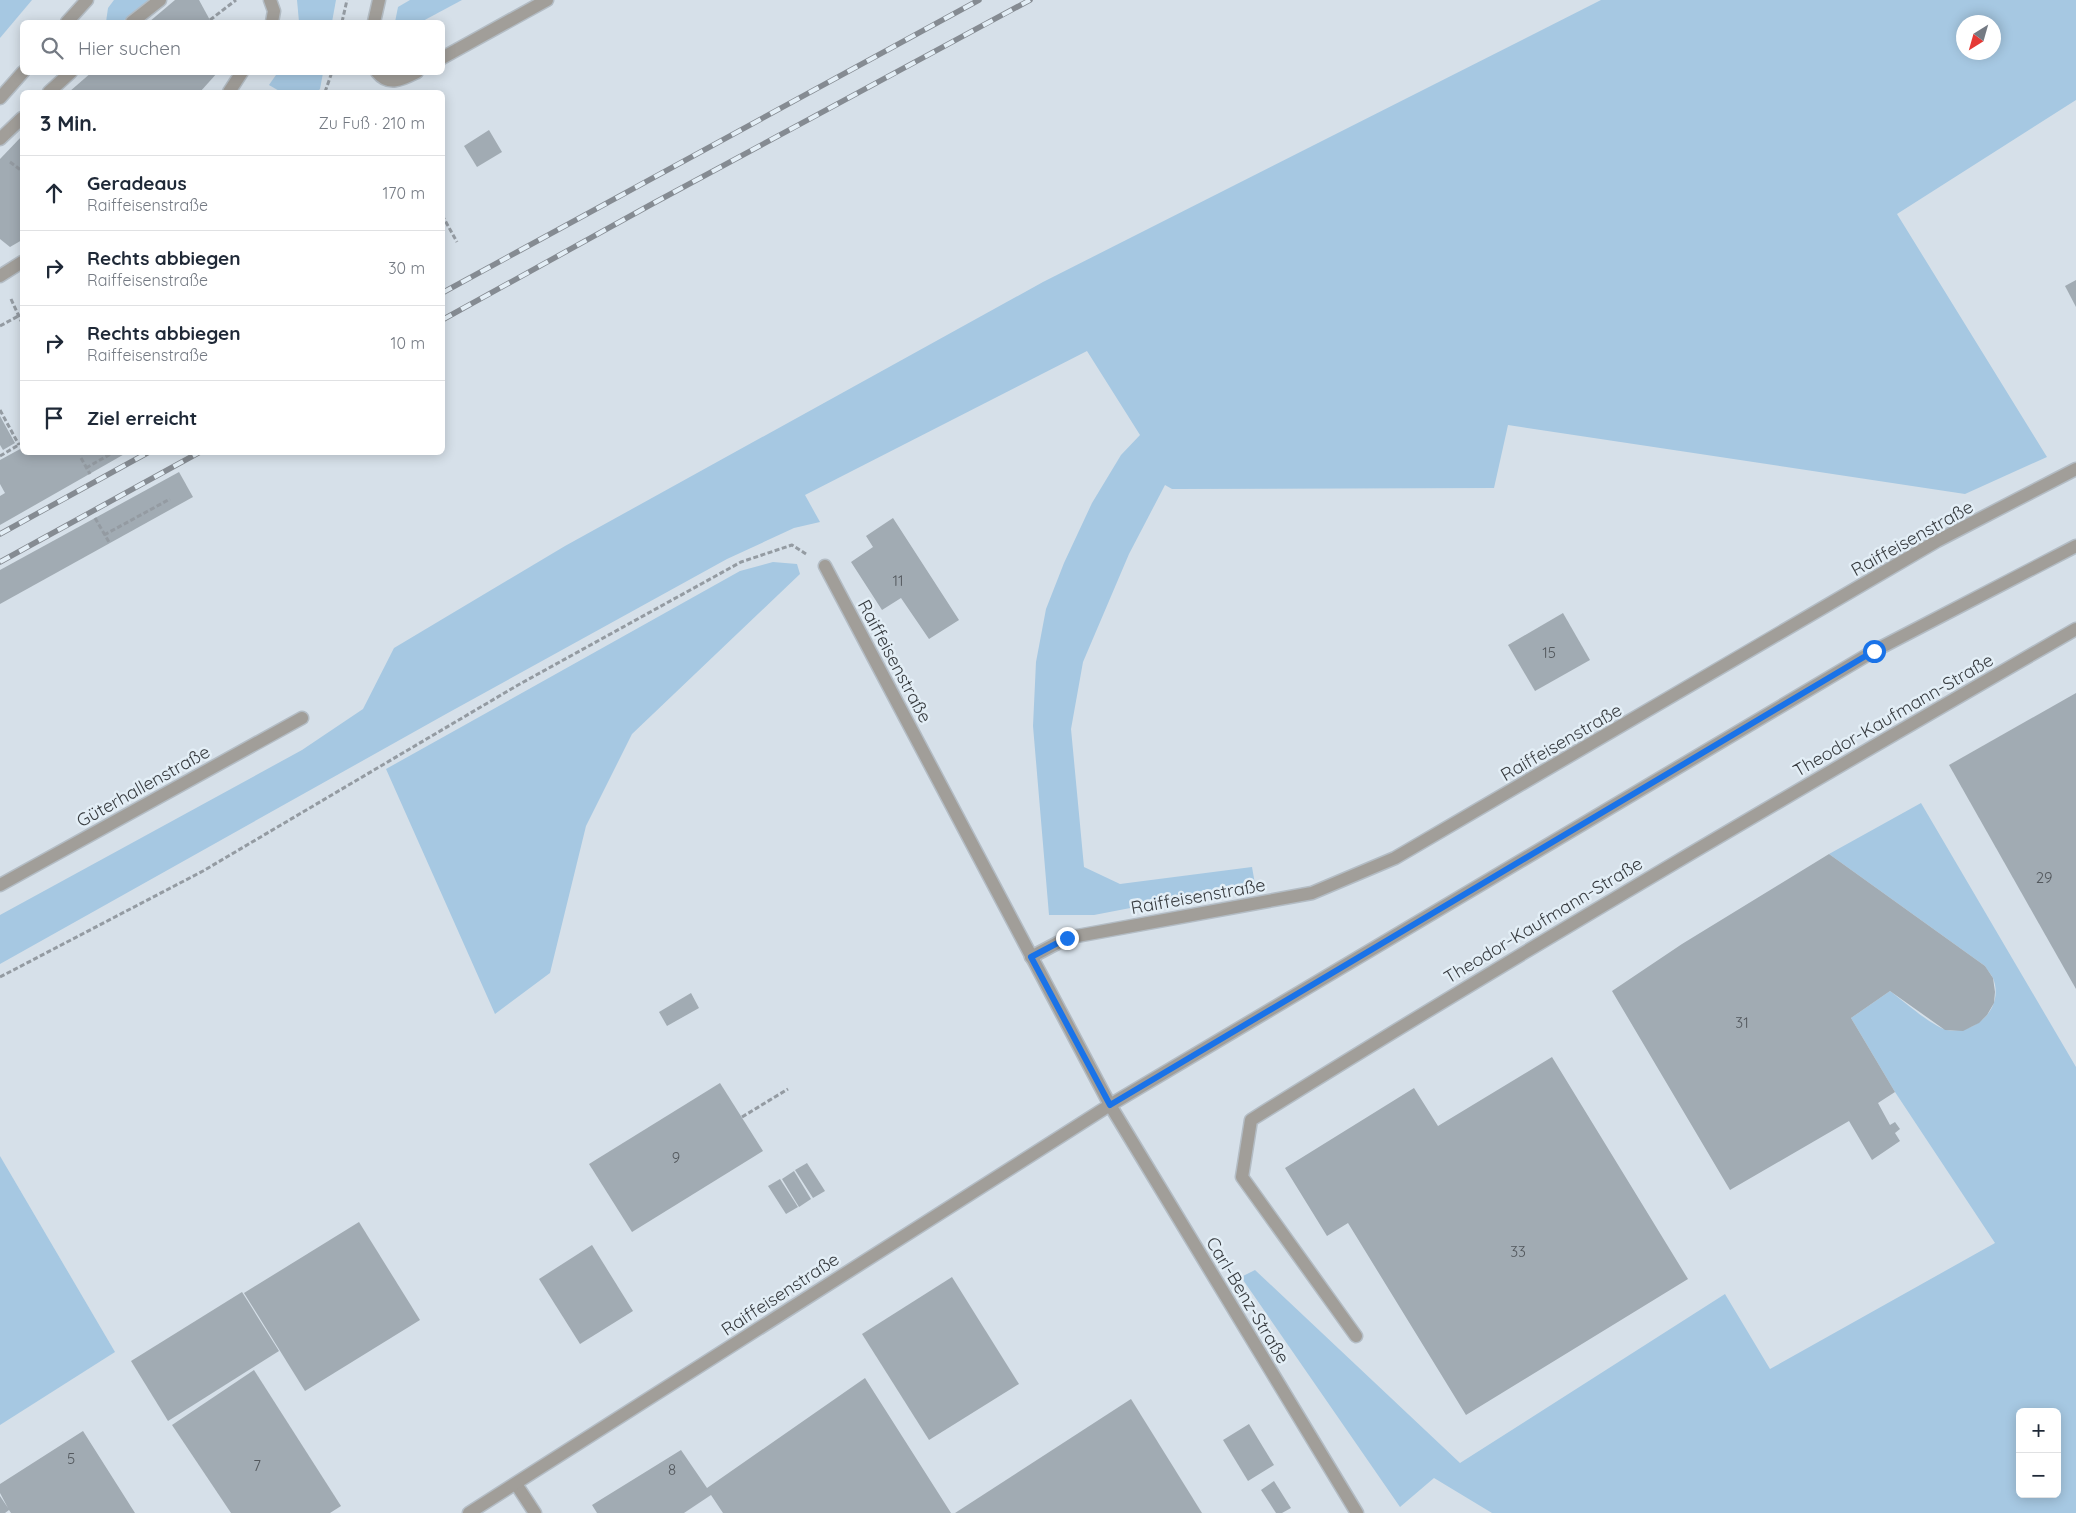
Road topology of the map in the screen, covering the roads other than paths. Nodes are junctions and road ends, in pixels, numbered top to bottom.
1 (87, 0) edge
2 (160, 0) edge
3 (270, 0) edge
4 (379, 0) edge
5 (547, 0) edge
6 (69, 20) edge
7 (135, 20) edge
8 (272, 20) edge
9 (374, 20) edge
10 (445, 56) edge
11 (20, 75) edge
12 (68, 75) edge
13 (240, 75) edge
14 (380, 75) edge
15 (411, 75) edge
16 (51, 90) edge
17 (230, 90) edge
18 (0, 98) edge
19 (20, 120) edge
20 (0, 139) edge
21 (20, 263) edge
22 (0, 276) edge
23 (2076, 469) edge
24 (2076, 546) edge
25 (825, 566) road end
26 (2076, 629) edge
27 (302, 718) dead end
28 (0, 885) edge
29 (1031, 957) junction
30 (1110, 1105) junction
31 (1356, 1336) dead end
32 (516, 1484) junction
33 (469, 1513) edge
34 (535, 1513) edge
35 (1357, 1513) edge

1 - 6 street
2 - 7 street
3 - 8 street
4 - 9 street
5 - 10 street
11 - 18 street
12 - 16 street
13 - 17 street
14 - 15 street
19 - 20 street
21 - 22 street
23 - 29 street, Raiffeisenstraße
24 - 30 street, Raiffeisenstraße
25 - 29 street, Raiffeisenstraße
26 - 31 street, Theodor-Kaufmann-Straße
27 - 28 street, Güterhallenstraße
29 - 30 street, Raiffeisenstraße
30 - 32 street, Raiffeisenstraße
30 - 35 street, Carl-Benz-Straße
32 - 33 street, Raiffeisenstraße
32 - 34 street

